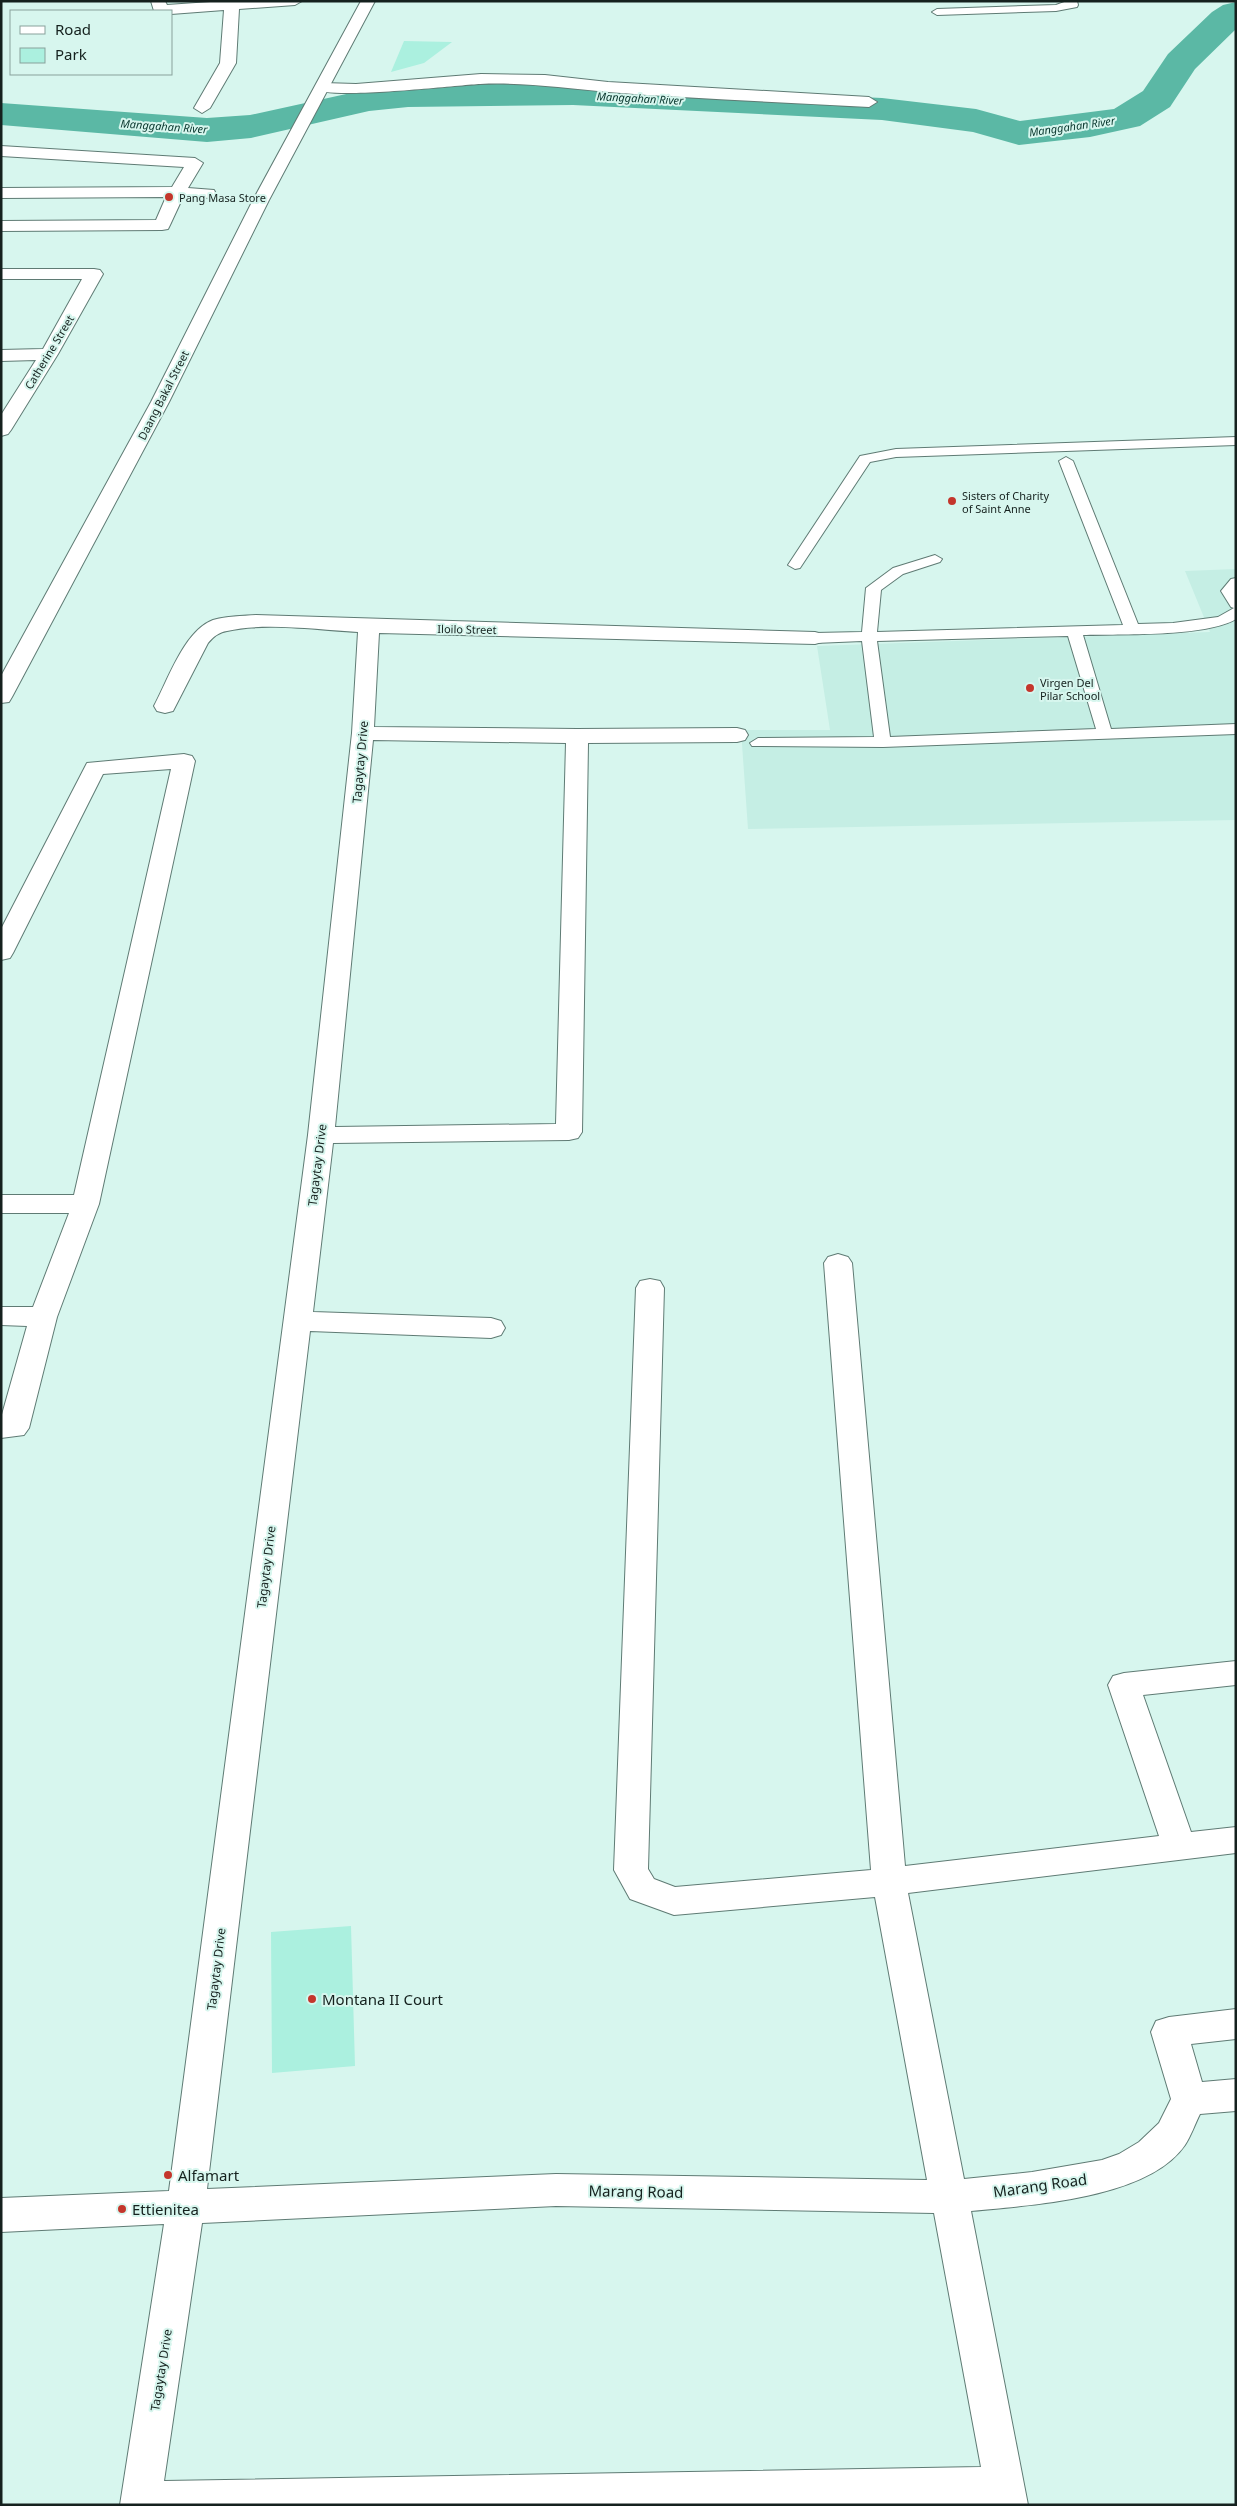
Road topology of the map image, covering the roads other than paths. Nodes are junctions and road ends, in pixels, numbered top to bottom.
1 (158, 1) edge
2 (295, 1) edge
3 (368, 1) edge
4 (1072, 1) edge
5 (232, 6) junction
6 (936, 12) dead end
7 (322, 89) junction
8 (869, 102) dead end
9 (202, 108) dead end
10 (1, 151) edge
11 (177, 192) junction
12 (1, 193) edge
13 (208, 194) dead end
14 (1, 226) edge
15 (1, 274) edge
16 (49, 354) junction
17 (1, 356) edge
18 (2, 427) edge
19 (1236, 441) edge
20 (1066, 461) dead end
21 (935, 560) dead end
22 (795, 565) dead end
23 (1236, 582) edge
24 (1236, 604) edge
25 (1236, 612) edge
26 (369, 626) junction
27 (1132, 629) junction
28 (1074, 630) junction
29 (870, 637) junction
30 (815, 638) joint
31 (1, 697) edge
32 (165, 706) dead end
33 (1236, 729) edge
34 (363, 733) junction
35 (1105, 734) junction
36 (737, 735) dead end
37 (577, 736) junction
38 (883, 742) junction
39 (758, 743) dead end
40 (1, 953) edge
41 (321, 1135) junction
42 (1, 1204) edge
43 (86, 1204) junction
44 (838, 1263) dead end
45 (650, 1288) dead end
46 (1, 1316) edge
47 (43, 1317) junction
48 (297, 1321) junction
49 (491, 1328) dead end
50 (1, 1428) edge
51 (1236, 1672) edge
52 (1236, 1840) edge
53 (1179, 1846) junction
54 (889, 1882) junction
55 (1236, 2024) edge
56 (1236, 2095) edge
57 (1190, 2099) junction
58 (948, 2197) junction
59 (186, 2205) junction
60 (1, 2215) edge
61 (1006, 2495) edge
62 (141, 2503) edge

1 - 5 street
2 - 5 street
3 - 7 street, Daang Bakal Street
4 - 6 lane
5 - 9 street
7 - 8 street
7 - 31 street, Daang Bakal Street
10 - 11 street
11 - 12 street
11 - 13 street
11 - 14 street
15 - 16 street, Catherine Street
16 - 17 street
16 - 18 street, Catherine Street
19 - 22 lane
20 - 27 lane
21 - 29 lane
23 - 24 lane
25 - 27 lane
26 - 30 street, Iloilo Street
26 - 32 street, Iloilo Street
26 - 34 street, Tagaytay Drive
27 - 28 lane
28 - 29 lane
28 - 35 lane
29 - 30 lane
29 - 38 lane
33 - 35 lane
34 - 37 street
34 - 41 street, Tagaytay Drive
35 - 38 lane
36 - 37 street
37 - 41 street
38 - 39 lane
40 - 43 street
41 - 48 street, Tagaytay Drive
42 - 43 street
43 - 47 street
44 - 54 street
45 - 54 street
46 - 47 street
47 - 50 street
48 - 49 street
48 - 59 street, Tagaytay Drive
51 - 53 street
52 - 53 street
53 - 54 street
54 - 58 street
55 - 57 street
56 - 57 street
57 - 58 street, Marang Road
58 - 59 street, Marang Road
58 - 61 street
59 - 60 street, Marang Road
59 - 62 street, Tagaytay Drive
61 - 62 street

